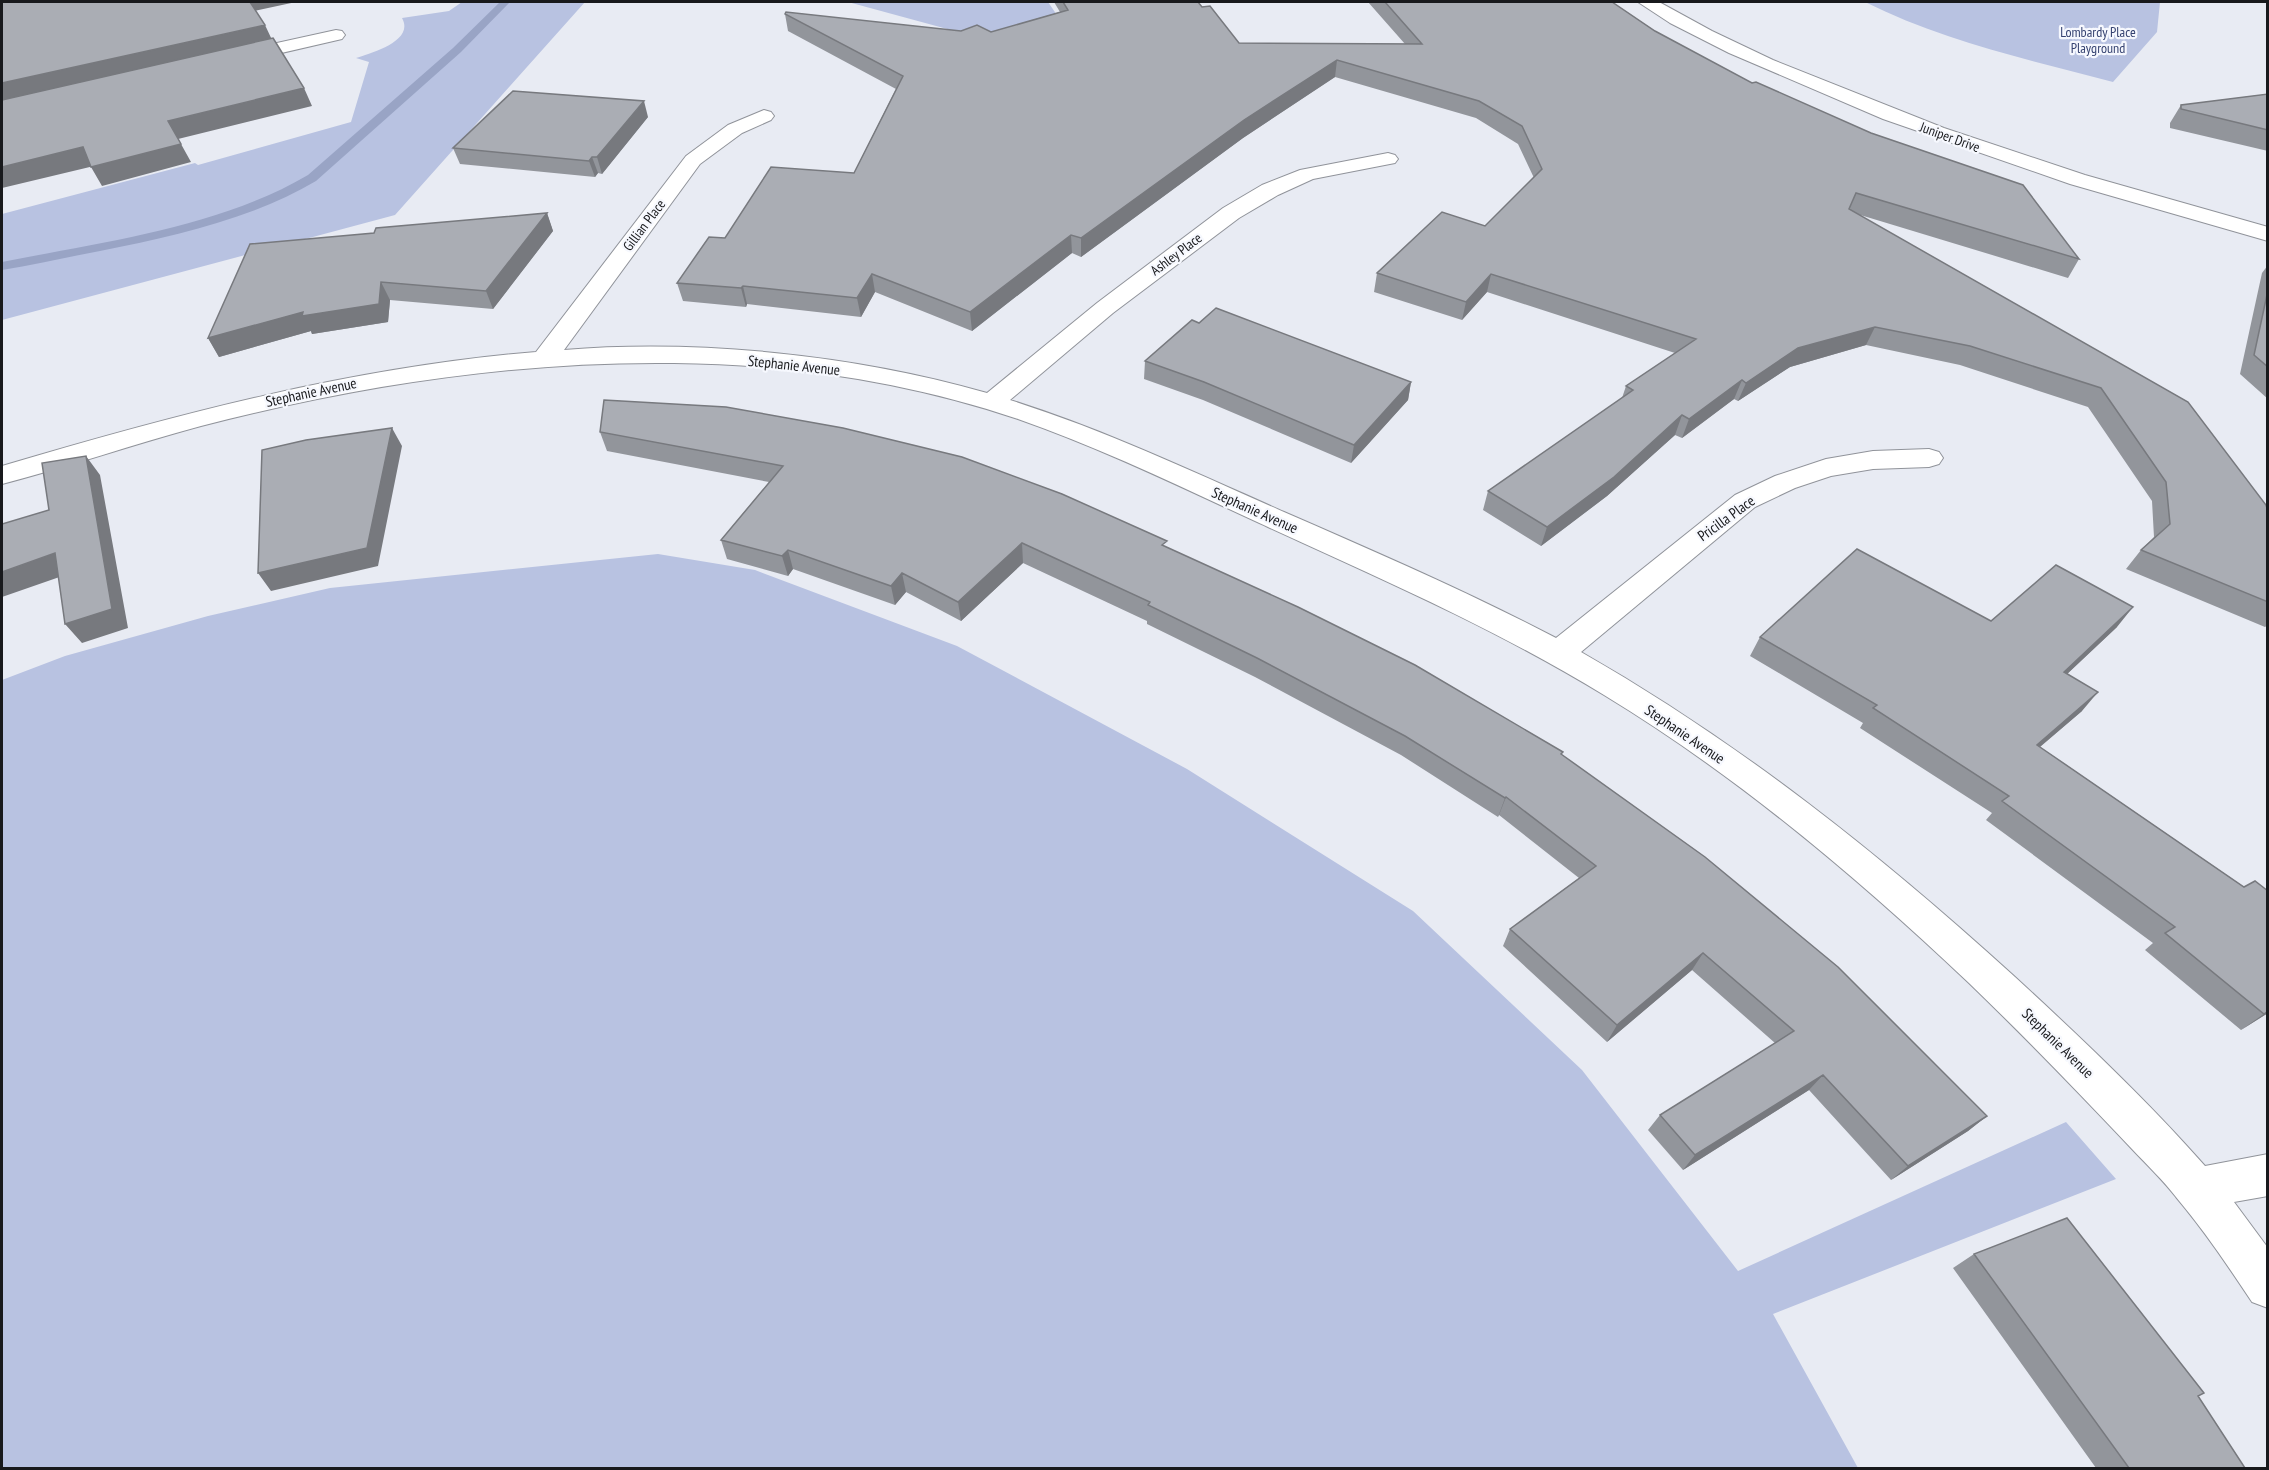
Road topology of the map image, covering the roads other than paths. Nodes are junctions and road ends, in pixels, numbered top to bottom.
1 (1647, 2) edge
2 (336, 35) dead end
3 (215, 62) edge
4 (764, 116) dead end
5 (1388, 159) dead end
6 (2268, 234) edge
7 (544, 358) junction
8 (992, 402) junction
9 (1929, 458) dead end
10 (2, 475) edge
11 (1559, 653) junction
12 (2268, 1175) edge
13 (2198, 1188) junction
14 (2268, 1286) edge

1 - 6 street, Juniper Drive
2 - 3 street
4 - 7 street, Gillian Place
5 - 8 street, Ashley Place
7 - 8 street, Stephanie Avenue
7 - 10 street, Stephanie Avenue
8 - 11 street, Stephanie Avenue
9 - 11 street, Pricilla Place
11 - 13 street, Stephanie Avenue
12 - 13 street
13 - 14 street, Stephanie Avenue

